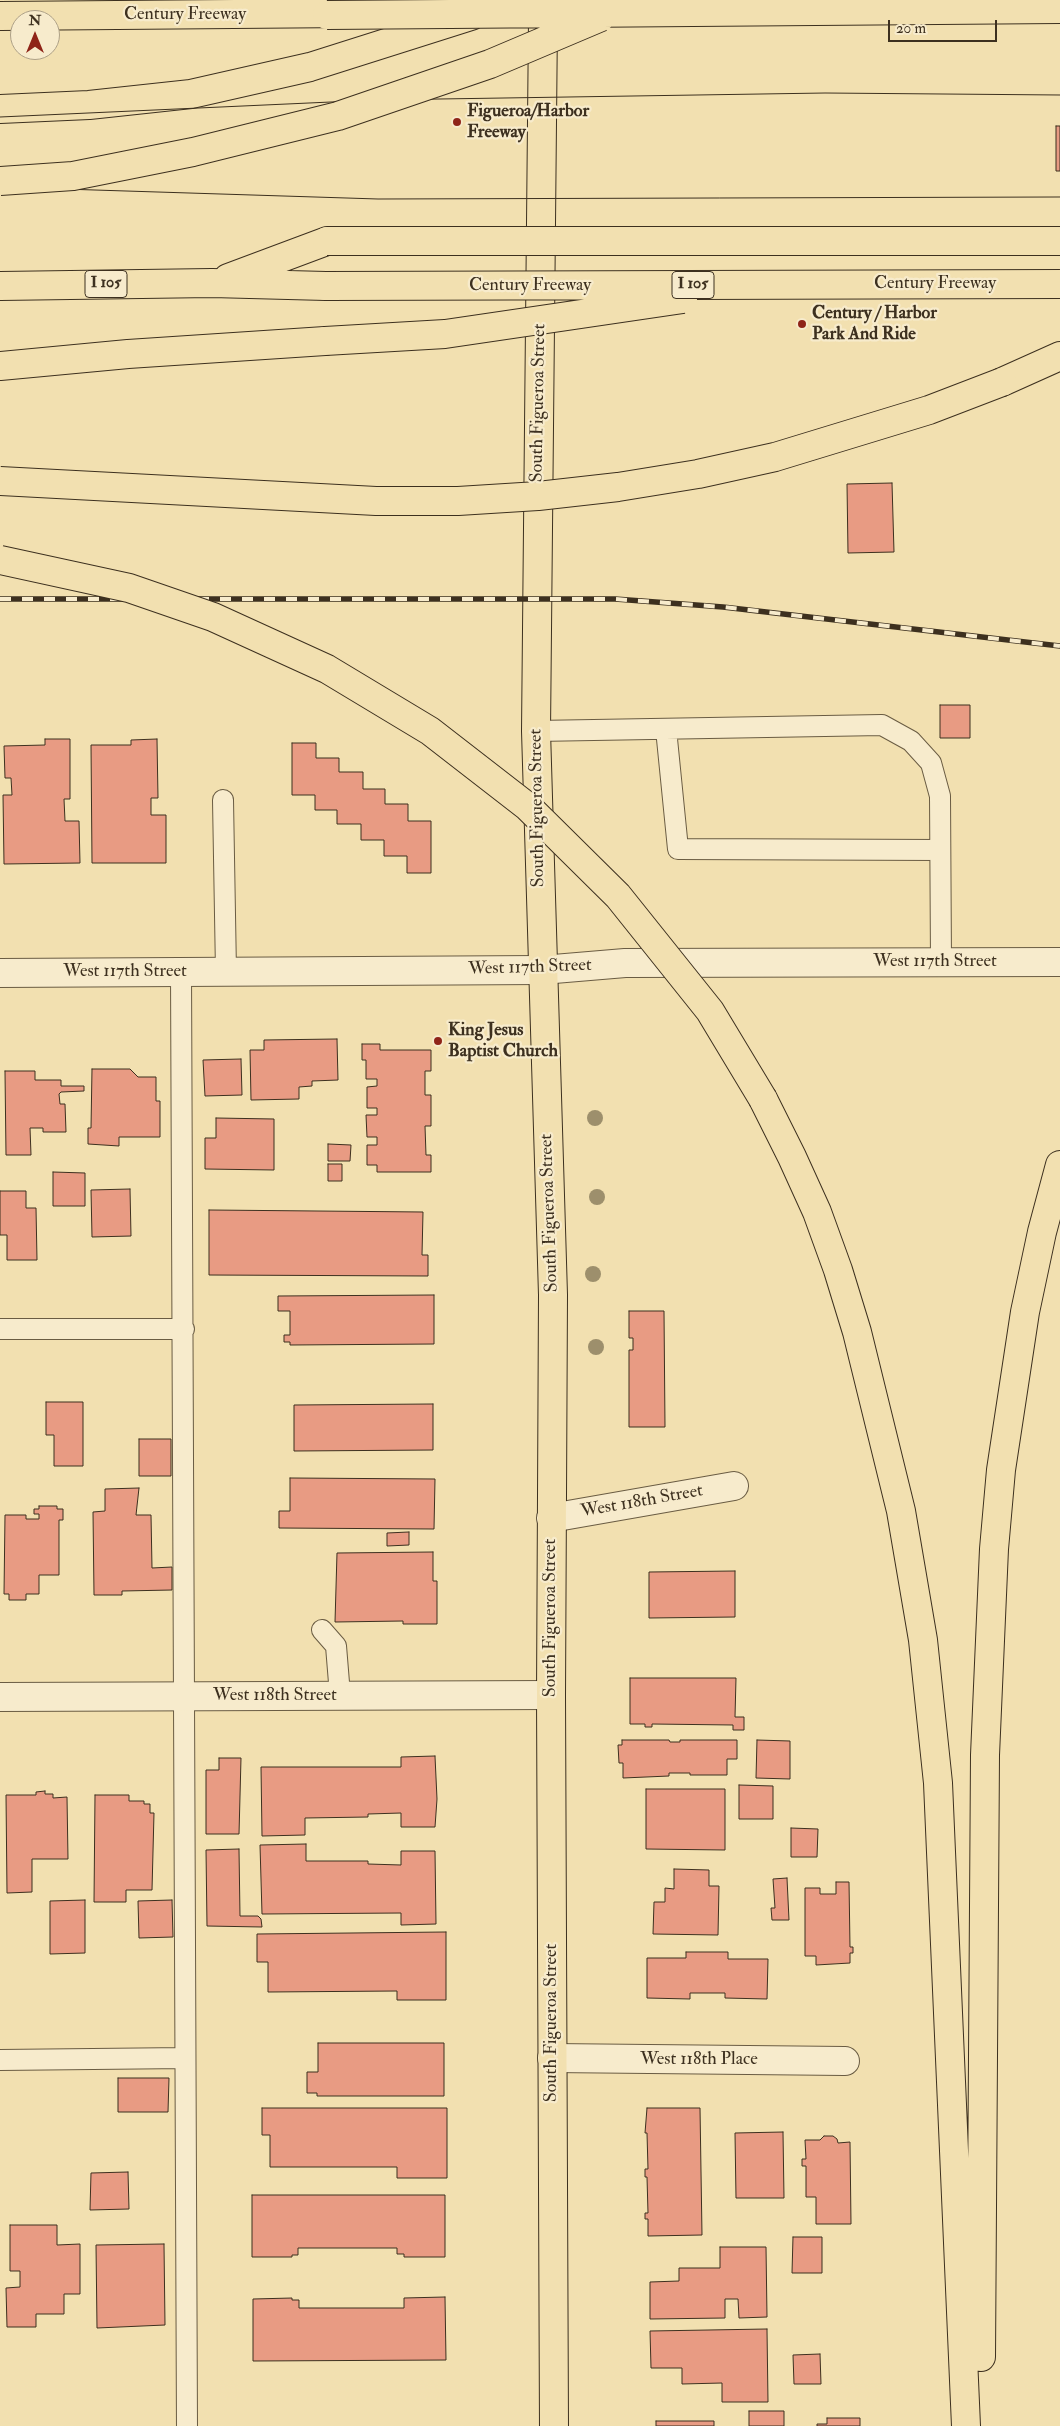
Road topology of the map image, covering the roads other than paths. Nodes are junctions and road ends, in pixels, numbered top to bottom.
1 (515, 0) edge
2 (534, 0) edge
3 (543, 0) edge
4 (637, 0) edge
5 (1060, 9) edge
6 (327, 15) junction
7 (0, 16) edge
8 (0, 109) edge
9 (0, 181) edge
10 (1060, 241) edge
11 (212, 283) junction
12 (1060, 284) edge
13 (781, 285) junction
14 (0, 286) edge
15 (1060, 356) edge
16 (0, 366) edge
17 (0, 482) edge
18 (0, 560) edge
19 (666, 729) junction
20 (536, 731) junction
21 (223, 800) dead end
22 (940, 850) junction
23 (941, 962) junction
24 (1060, 962) edge
25 (542, 970) junction
26 (181, 972) junction
27 (226, 972) junction
28 (0, 973) edge
29 (1060, 1165) edge
30 (0, 1329) edge
31 (184, 1329) junction
32 (734, 1486) dead end
33 (551, 1518) junction
34 (322, 1630) dead end
35 (340, 1695) junction
36 (551, 1695) junction
37 (184, 1696) junction
38 (0, 1697) edge
39 (186, 2058) junction
40 (552, 2058) junction
41 (0, 2060) edge
42 (845, 2061) dead end
43 (187, 2426) edge
44 (554, 2426) edge
45 (966, 2426) edge
46 (980, 2426) edge

1 - 8 main road, bridge
2 - 6 main road, bridge
3 - 20 main road, South Figueroa Street
4 - 9 main road, bridge
5 - 6 main road, Century Freeway, bridge
6 - 7 main road, Century Freeway
10 - 11 main road, bridge
11 - 13 main road, Century Freeway / I 105, bridge
11 - 14 main road, Century Freeway / I 105
12 - 13 main road, Century Freeway / I 105, bridge
13 - 16 main road, bridge
15 - 17 main road, bridge
18 - 45 main road, bridge
19 - 20 lane
19 - 22 lane
19 - 22 lane
20 - 25 main road, South Figueroa Street
21 - 27 lane
22 - 23 lane
23 - 24 street, West 117th Street
23 - 25 street, West 117th Street
25 - 27 street, West 117th Street
25 - 33 main road, South Figueroa Street
26 - 27 street, West 117th Street
26 - 28 street, West 117th Street
26 - 31 lane
29 - 46 main road
30 - 31 lane
31 - 37 lane
32 - 33 street, West 118th Street
33 - 36 main road, South Figueroa Street
34 - 35 lane
35 - 36 street, West 118th Street
35 - 37 street, West 118th Street
36 - 40 main road, South Figueroa Street
37 - 38 street, West 118th Street
37 - 39 lane
39 - 41 lane
39 - 43 lane
40 - 42 street, West 118th Place
40 - 44 main road, South Figueroa Street

